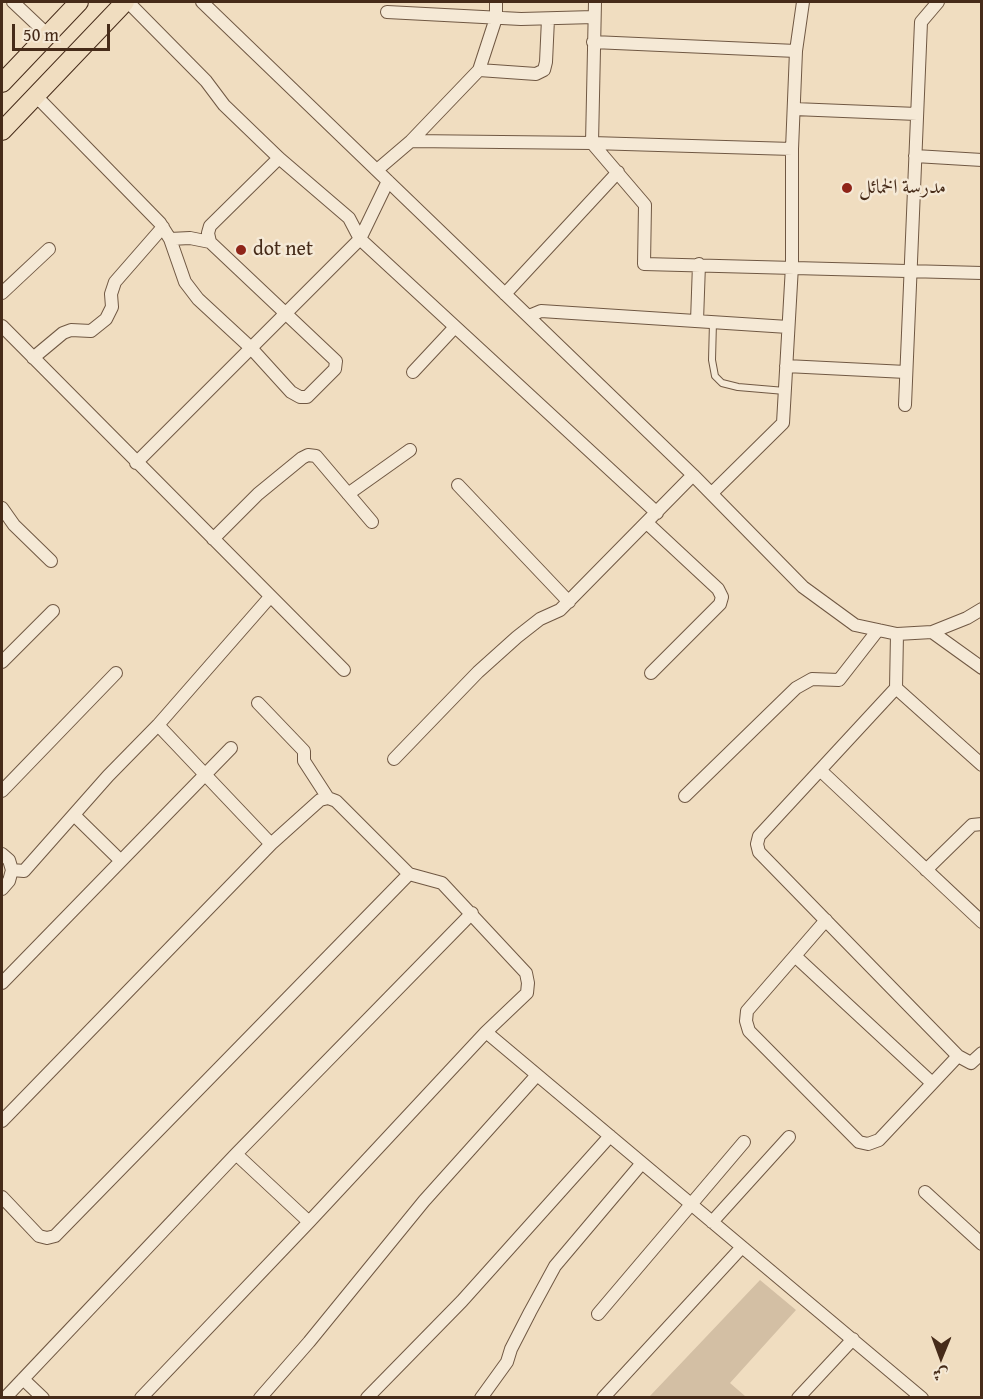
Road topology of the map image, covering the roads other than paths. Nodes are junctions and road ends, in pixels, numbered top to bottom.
1 (13, 2) edge
2 (80, 2) edge
3 (127, 2) edge
4 (202, 2) edge
5 (496, 2) edge
6 (803, 2) edge
7 (938, 2) edge
8 (596, 6) edge
9 (111, 9) edge
10 (387, 12) dead end
11 (496, 18) junction
12 (548, 19) junction
13 (48, 35) junction
14 (593, 42) junction
15 (796, 51) junction
16 (479, 70) junction
17 (2, 83) edge
18 (35, 95) junction
19 (794, 109) junction
20 (917, 114) junction
21 (2, 130) edge
22 (411, 141) junction
23 (592, 143) junction
24 (792, 149) junction
25 (915, 156) junction
26 (279, 158) junction
27 (981, 160) edge
28 (377, 170) junction
29 (618, 171) junction
30 (388, 181) junction
31 (163, 227) junction
32 (170, 239) junction
33 (360, 239) junction
34 (210, 242) junction
35 (49, 249) dead end
36 (699, 264) junction
37 (792, 266) junction
38 (910, 271) junction
39 (981, 273) edge
40 (2, 293) edge
41 (505, 294) junction
42 (286, 313) junction
43 (529, 316) junction
44 (697, 321) junction
45 (713, 322) junction
46 (2, 326) edge
47 (455, 327) junction
48 (788, 327) junction
49 (251, 348) junction
50 (33, 358) junction
51 (786, 366) junction
52 (412, 372) dead end
53 (906, 372) junction
54 (784, 392) junction
55 (905, 405) dead end
56 (410, 450) dead end
57 (136, 463) junction
58 (693, 475) junction
59 (458, 485) dead end
60 (712, 493) junction
61 (348, 494) junction
62 (2, 508) edge
63 (657, 513) junction
64 (372, 522) dead end
65 (647, 524) junction
66 (213, 539) junction
67 (51, 561) dead end
68 (270, 597) junction
69 (569, 602) junction
70 (981, 609) edge
71 (53, 611) dead end
72 (878, 630) junction
73 (932, 632) junction
74 (897, 634) junction
75 (2, 662) edge
76 (981, 668) edge
77 (345, 670) dead end
78 (116, 673) dead end
79 (651, 673) dead end
80 (896, 688) junction
81 (258, 703) dead end
82 (158, 725) junction
83 (231, 748) dead end
84 (394, 759) dead end
85 (981, 765) edge
86 (820, 770) junction
87 (205, 774) junction
88 (2, 791) edge
89 (685, 796) dead end
90 (328, 798) junction
91 (74, 814) junction
92 (981, 824) edge
93 (271, 844) junction
94 (2, 854) edge
95 (121, 861) junction
96 (12, 870) junction
97 (926, 870) junction
98 (409, 874) junction
99 (2, 889) edge
100 (471, 913) junction
101 (826, 920) junction
102 (981, 922) edge
103 (795, 956) junction
104 (2, 983) edge
105 (486, 1032) junction
106 (981, 1053) edge
107 (958, 1056) junction
108 (537, 1075) junction
109 (932, 1083) junction
110 (2, 1120) edge
111 (610, 1136) junction
112 (789, 1137) dead end
113 (744, 1142) dead end
114 (236, 1154) junction
115 (642, 1163) junction
116 (925, 1192) dead end
117 (2, 1197) edge
118 (691, 1204) junction
119 (309, 1222) junction
120 (712, 1222) junction
121 (981, 1244) edge
122 (742, 1247) junction
123 (598, 1314) dead end
124 (853, 1339) junction
125 (23, 1378) junction
126 (5, 1398) edge
127 (43, 1398) edge
128 (141, 1398) edge
129 (260, 1398) edge
130 (367, 1398) edge
131 (481, 1398) edge
132 (603, 1398) edge
133 (798, 1398) edge
134 (922, 1398) edge

1 - 13 street
2 - 13 main road
3 - 9 main road
3 - 26 street
4 - 28 street
5 - 11 street
6 - 15 street
7 - 20 street
8 - 12 street
8 - 14 street
9 - 18 main road
10 - 11 street
11 - 12 street
11 - 16 street
12 - 16 street
13 - 17 main road
14 - 15 street
14 - 23 street
15 - 19 street
16 - 22 street
18 - 21 main road
18 - 31 street
19 - 20 street
19 - 24 street
20 - 25 street
22 - 23 street
22 - 28 street
23 - 24 street
23 - 29 street
24 - 37 street
25 - 27 street
25 - 38 street
26 - 33 street
26 - 34 street
28 - 30 street
29 - 36 street
29 - 41 street
30 - 33 street
30 - 41 street
31 - 32 street
31 - 50 street
32 - 34 street
32 - 49 street
33 - 42 street
33 - 47 street
34 - 42 street
35 - 40 street
36 - 37 street
36 - 44 street
37 - 38 street
37 - 48 street
38 - 39 street
38 - 53 street
41 - 43 street
42 - 49 street
42 - 49 street
43 - 44 street
43 - 58 street
44 - 45 street
45 - 48 street
45 - 54 lane
46 - 50 street
47 - 52 street
47 - 63 street
48 - 51 street
49 - 57 street
50 - 57 street
51 - 53 street
51 - 54 street
53 - 55 street
54 - 60 street
56 - 61 street
57 - 66 street
58 - 60 street
58 - 63 street
59 - 69 street
60 - 72 street
61 - 64 street
61 - 66 street
62 - 67 street
63 - 65 street
65 - 69 street
65 - 79 street
66 - 68 street
68 - 77 street
68 - 82 street
69 - 84 street
70 - 73 street
71 - 75 street
72 - 74 street
72 - 89 street
73 - 74 street
73 - 76 street
74 - 80 street
78 - 88 street
80 - 85 street
80 - 86 street
81 - 90 street
82 - 87 street
82 - 91 street
83 - 87 street
86 - 97 street
86 - 101 street
87 - 93 street
87 - 95 street
90 - 93 street
90 - 98 street
91 - 95 street
91 - 96 street
92 - 97 street
93 - 110 street
94 - 96 street
95 - 104 street
96 - 99 street
97 - 102 street
98 - 100 street
98 - 117 street
100 - 105 street
100 - 114 street
101 - 103 street
101 - 107 street
103 - 109 street
103 - 109 street
105 - 108 street
105 - 119 street
106 - 107 street
107 - 109 street
108 - 111 street
108 - 129 street
111 - 115 street
111 - 130 street
112 - 120 street
113 - 118 street
114 - 119 street
114 - 125 street
115 - 118 street
115 - 131 street
116 - 121 street
118 - 120 street
118 - 123 street
119 - 128 street
120 - 122 street
122 - 124 street
122 - 132 street
124 - 133 street
124 - 134 street
125 - 126 street
125 - 127 street

